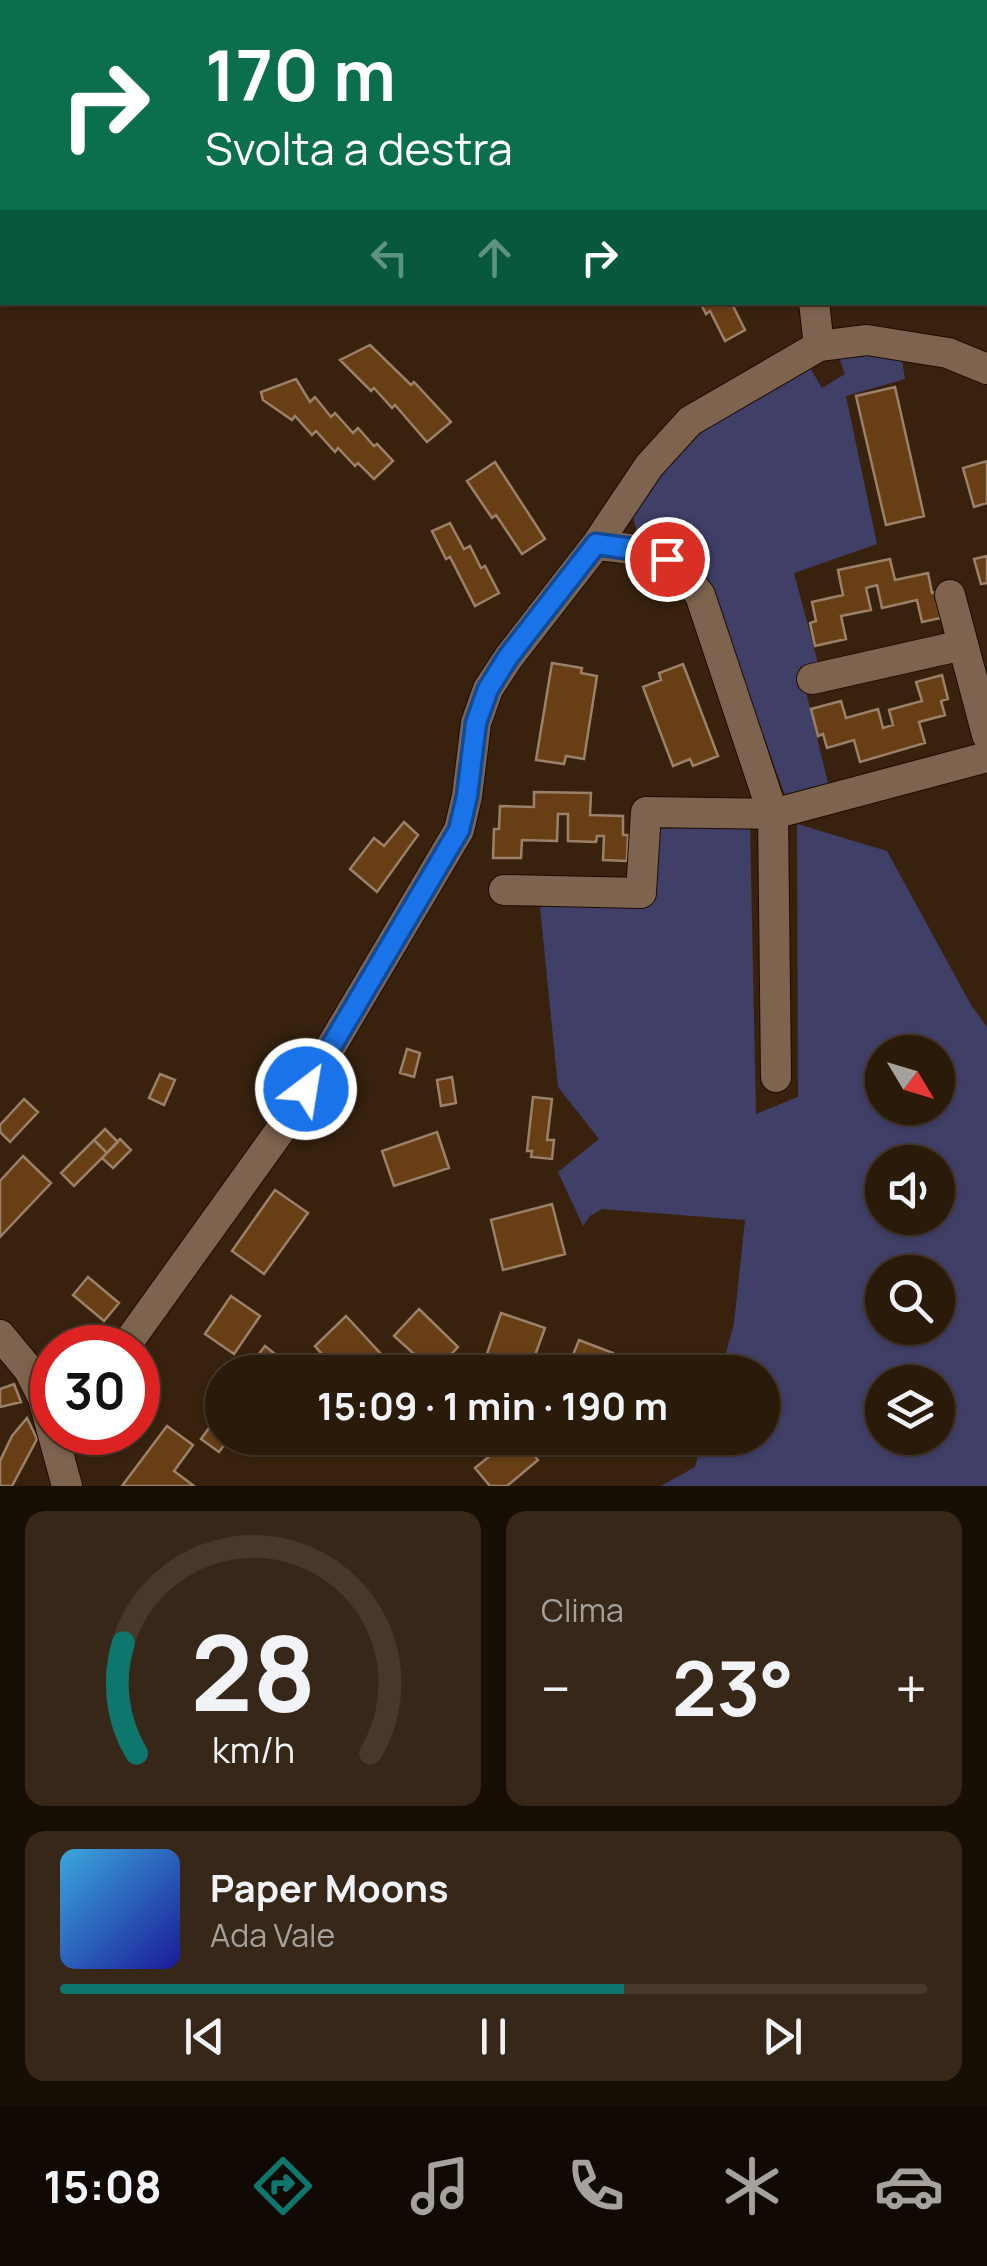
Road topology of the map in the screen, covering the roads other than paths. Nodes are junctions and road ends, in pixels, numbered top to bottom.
1 (814, 305) edge
2 (819, 346) junction
3 (987, 368) edge
4 (596, 544) junction
5 (950, 594) dead end
6 (963, 645) junction
7 (812, 678) dead end
8 (987, 735) edge
9 (987, 758) edge
10 (773, 814) junction
11 (504, 890) dead end
12 (776, 1077) dead end
13 (141, 1325) edge
14 (0, 1336) edge
15 (30, 1371) edge
16 (60, 1455) edge
17 (67, 1486) edge

1 - 2 street
2 - 3 street
2 - 4 street
4 - 10 street
4 - 13 street
5 - 6 street
6 - 7 street
6 - 8 street
9 - 10 street
10 - 11 street
10 - 12 street
14 - 15 street
16 - 17 street

